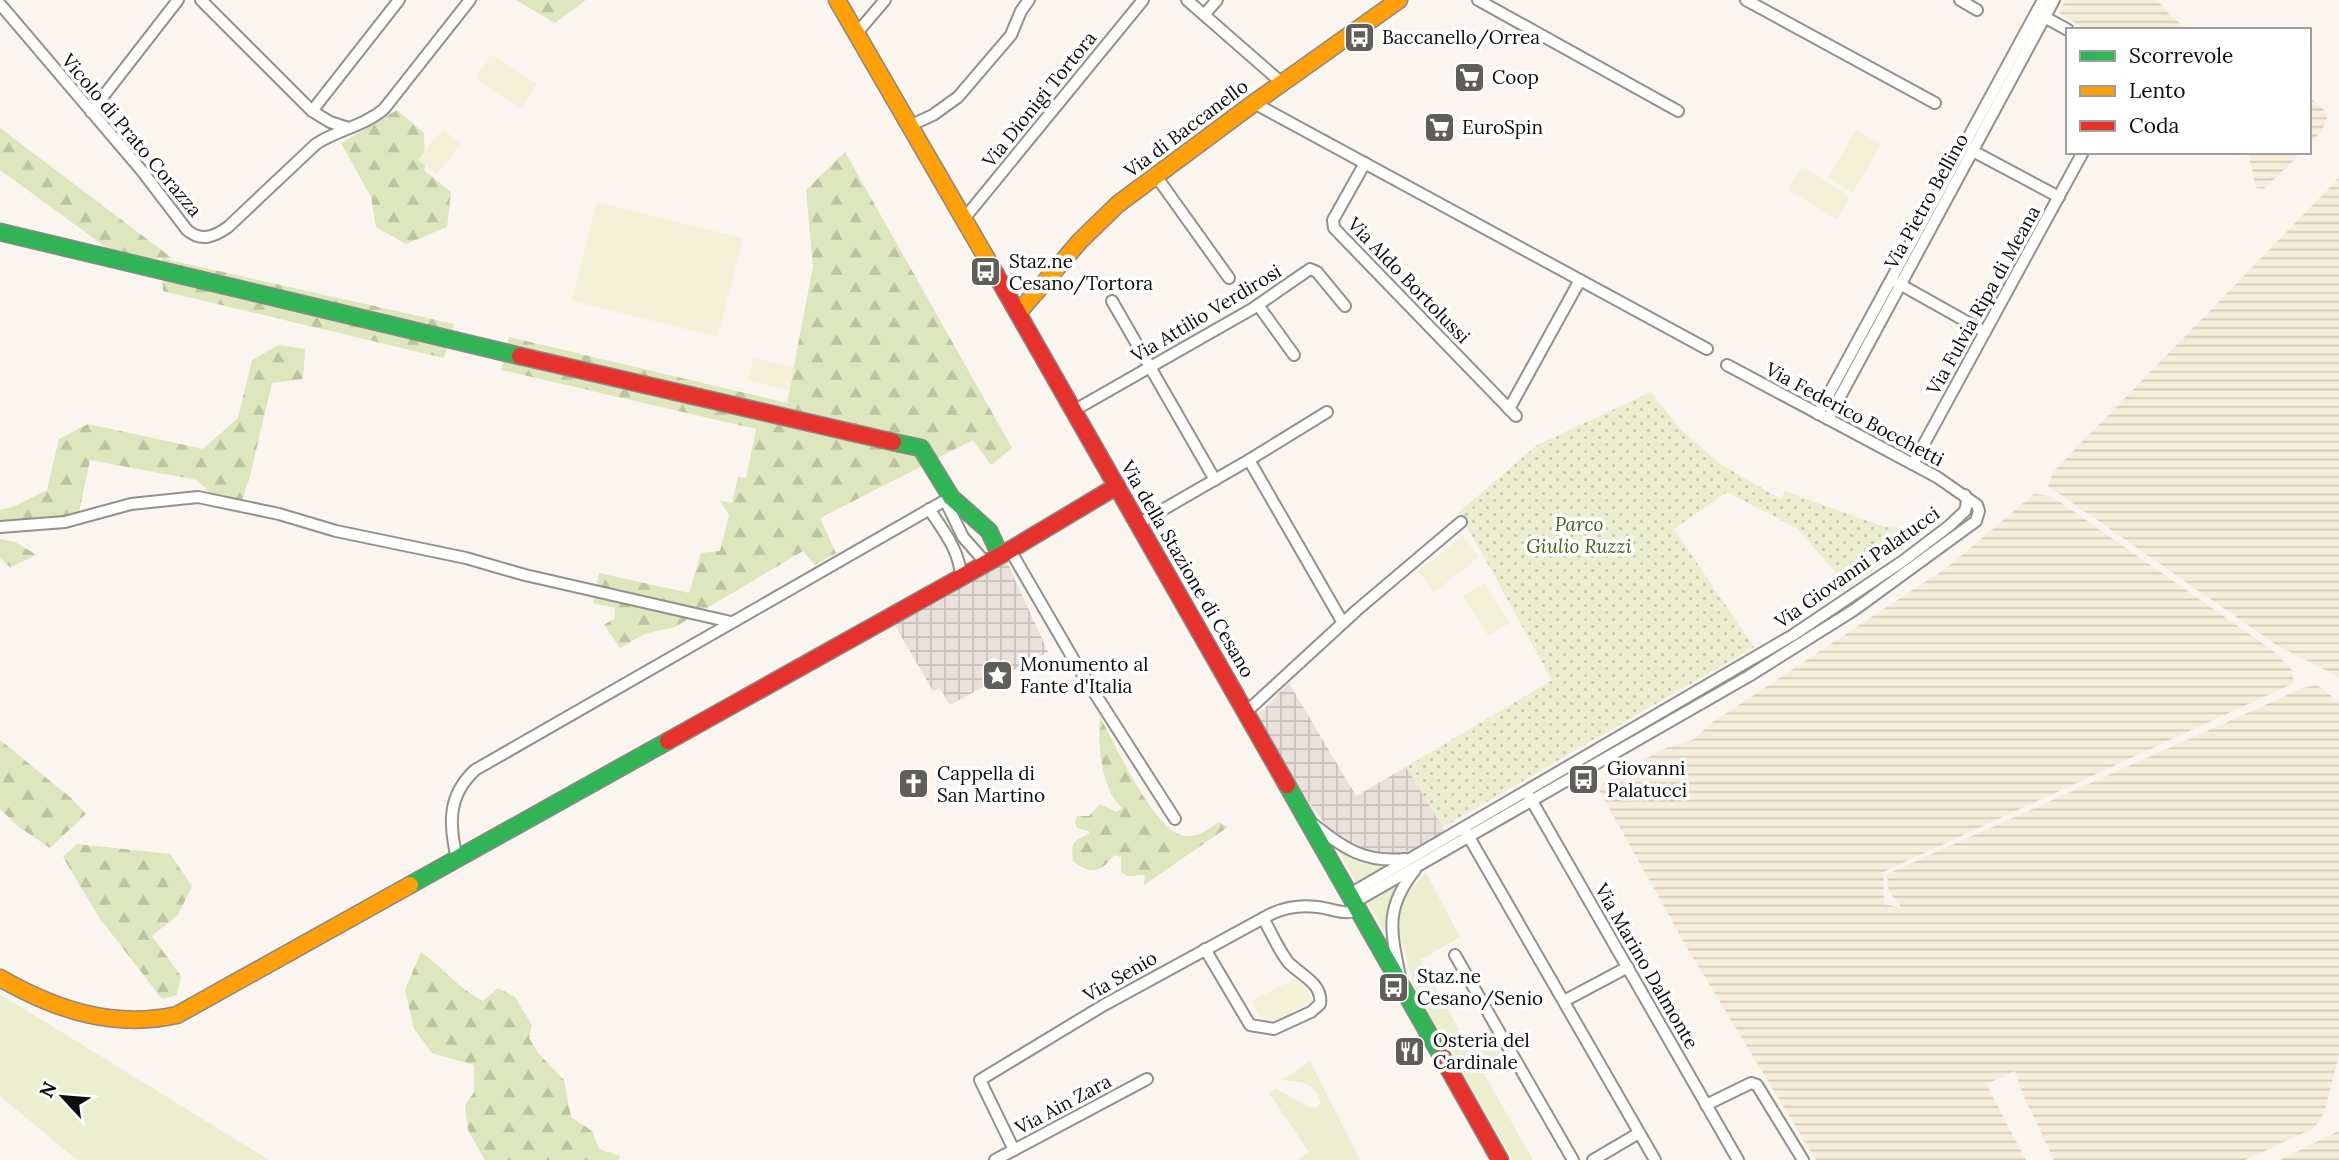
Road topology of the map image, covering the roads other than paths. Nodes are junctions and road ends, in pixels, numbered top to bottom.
1 (178, 0) edge
2 (201, 0) edge
3 (399, 0) edge
4 (470, 0) edge
5 (836, 0) edge
6 (885, 0) edge
7 (1029, 0) edge
8 (1143, 0) edge
9 (1187, 0) edge
10 (1217, 0) edge
11 (1399, 0) edge
12 (1478, 0) edge
13 (1746, 0) edge
14 (1960, 0) edge
15 (2043, 0) edge
16 (2054, 0) edge
17 (0, 4) edge
18 (1978, 10) dead end
19 (1204, 15) junction
20 (2040, 15) junction
21 (2066, 29) edge
22 (856, 34) junction
23 (1282, 83) junction
24 (1254, 103) junction
25 (1936, 103) dead end
26 (312, 111) junction
27 (1678, 111) dead end
28 (91, 112) junction
29 (909, 126) junction
30 (348, 128) junction
31 (1968, 148) junction
32 (2082, 154) edge
33 (1365, 163) junction
34 (1156, 176) junction
35 (2059, 197) junction
36 (963, 219) junction
37 (0, 232) edge
38 (1229, 278) dead end
39 (1580, 280) junction
40 (1896, 282) junction
41 (1112, 301) dead end
42 (1258, 305) junction
43 (1345, 306) dead end
44 (1018, 313) junction
45 (1985, 332) junction
46 (1707, 349) dead end
47 (1294, 355) dead end
48 (1727, 365) dead end
49 (1151, 368) junction
50 (1073, 411) junction
51 (1326, 412) dead end
52 (1823, 416) junction
53 (1249, 460) junction
54 (1913, 464) junction
55 (1215, 480) junction
56 (1116, 486) junction
57 (1965, 495) junction
58 (948, 498) junction
59 (929, 509) junction
60 (1461, 522) dead end
61 (1138, 524) junction
62 (0, 527) edge
63 (999, 556) junction
64 (961, 577) junction
65 (731, 622) junction
66 (1343, 623) junction
67 (1245, 713) junction
68 (1525, 790) junction
69 (1532, 801) junction
70 (1303, 816) junction
71 (1175, 819) dead end
72 (1463, 827) junction
73 (1470, 837) junction
74 (457, 859) junction
75 (1408, 859) junction
76 (1419, 865) junction
77 (1353, 903) junction
78 (1263, 918) junction
79 (1205, 949) junction
80 (1455, 955) dead end
81 (1628, 967) junction
82 (0, 978) edge
83 (1402, 990) junction
84 (1564, 1001) junction
85 (1147, 1079) dead end
86 (1706, 1105) junction
87 (1639, 1133) junction
88 (1014, 1150) junction
89 (995, 1160) edge
90 (1500, 1160) edge
91 (1573, 1160) edge
92 (1592, 1160) edge
93 (1655, 1160) edge
94 (1738, 1160) edge
95 (1803, 1160) edge

1 - 28 street
2 - 26 street
3 - 26 street
4 - 30 street, Vicolo di Prato Corazza
5 - 22 street, Via della Stazione di Cesano
6 - 22 street
7 - 29 street
8 - 36 street, Via Dionigi Tortora
9 - 19 street
10 - 19 street
11 - 23 street, Via di Baccanello
12 - 27 street
13 - 25 street
14 - 18 street
15 - 20 street, Via Pietro Bellino
16 - 20 street, Via Pietro Bellino
17 - 28 street, Vicolo di Prato Corazza
19 - 23 street
20 - 21 street
20 - 31 street, Via Pietro Bellino
22 - 29 street, Via della Stazione di Cesano
23 - 24 street, Via di Baccanello
24 - 33 street
24 - 34 street, Via di Baccanello
26 - 30 street
28 - 30 street, Vicolo di Prato Corazza
29 - 36 street, Via della Stazione di Cesano
31 - 35 street
31 - 40 street, Via Pietro Bellino
32 - 35 street, Via Fulvia Ripa di Meana
33 - 39 street
33 - 39 street, Via Aldo Bortolussi
34 - 38 street
34 - 44 street, Via di Baccanello
35 - 45 street, Via Fulvia Ripa di Meana
36 - 44 street, Via della Stazione di Cesano
37 - 58 street
39 - 46 street
40 - 45 street
40 - 52 street, Via Pietro Bellino
41 - 49 street
42 - 43 street, Via Attilio Verdirosi
42 - 47 street
42 - 49 street, Via Attilio Verdirosi
44 - 50 street, Via della Stazione di Cesano
45 - 54 street, Via Fulvia Ripa di Meana
48 - 52 street, Via Federico Bocchetti
49 - 50 street, Via Attilio Verdirosi
49 - 55 street
50 - 56 street, Via della Stazione di Cesano
51 - 53 street
52 - 54 street, Via Federico Bocchetti
53 - 55 street
53 - 66 street
54 - 57 street, Via Federico Bocchetti
55 - 61 street
56 - 61 street, Via della Stazione di Cesano
56 - 63 street
57 - 68 street, Via Giovanni Palatucci
57 - 69 street, Via Giovanni Palatucci
58 - 59 street
58 - 63 street
58 - 63 street
59 - 64 street
59 - 65 street
60 - 66 street
61 - 67 street, Via della Stazione di Cesano
62 - 65 street
63 - 64 street
63 - 71 street
64 - 74 street
65 - 74 street
66 - 67 street
67 - 70 street, Via della Stazione di Cesano
68 - 69 street, Via Marino Dalmonte
68 - 72 street, Via Giovanni Palatucci
69 - 73 street, Via Giovanni Palatucci
69 - 81 street, Via Marino Dalmonte
70 - 75 street
70 - 77 street, Via della Stazione di Cesano
72 - 73 street
72 - 75 street, Via Giovanni Palatucci
73 - 76 street, Via Giovanni Palatucci
73 - 84 street
74 - 82 street
75 - 77 street, Via Giovanni Palatucci
76 - 77 street, Via Giovanni Palatucci
76 - 83 street
77 - 78 street, Via Senio
77 - 83 street, Via della Stazione di Cesano
78 - 79 street, Via Senio
78 - 79 street
79 - 88 street, Via Senio
80 - 91 street
81 - 84 street
81 - 86 street, Via Marino Dalmonte
83 - 90 street, Via della Stazione di Cesano
84 - 87 street
85 - 88 street, Via Ain Zara
86 - 94 street, Via Marino Dalmonte
86 - 95 street
87 - 92 street
87 - 93 street
88 - 89 street, Via Ain Zara

